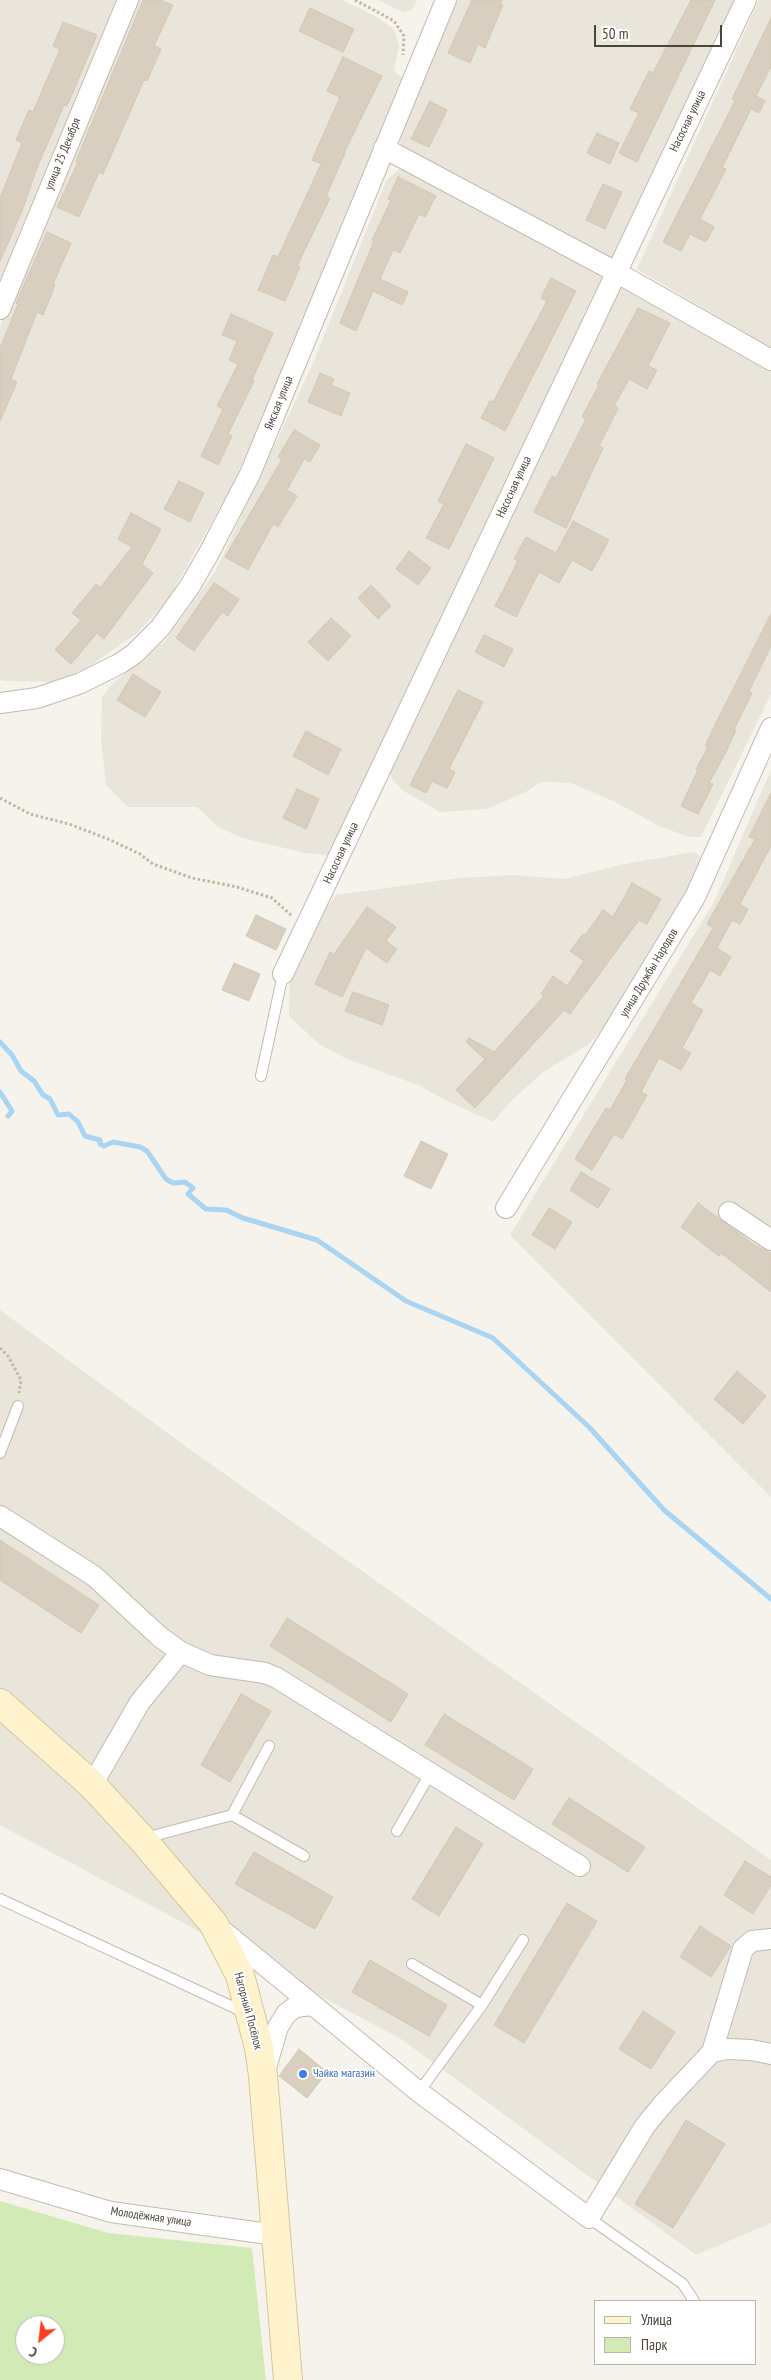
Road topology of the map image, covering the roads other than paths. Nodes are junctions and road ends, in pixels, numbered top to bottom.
1 (128, 0) edge
2 (446, 0) edge
3 (746, 0) edge
4 (384, 148) junction
5 (616, 272) junction
6 (0, 309) edge
7 (771, 360) edge
8 (0, 704) edge
9 (771, 728) edge
10 (283, 974) joint
11 (261, 1076) dead end
12 (506, 1208) dead end
13 (729, 1212) dead end
14 (771, 1240) edge
15 (18, 1406) road end
16 (0, 1453) edge
17 (0, 1516) edge
18 (181, 1652) junction
19 (0, 1703) edge
20 (269, 1746) dead end
21 (431, 1772) junction
22 (92, 1785) junction
23 (232, 1816) junction
24 (397, 1831) dead end
25 (142, 1838) junction
26 (304, 1856) dead end
27 (580, 1866) dead end
28 (0, 1899) edge
29 (213, 1923) junction
30 (771, 1939) edge
31 (523, 1940) dead end
32 (412, 1964) dead end
33 (313, 2005) junction
34 (482, 2005) junction
35 (252, 2016) junction
36 (712, 2052) junction
37 (771, 2054) edge
38 (263, 2076) junction
39 (420, 2092) junction
40 (0, 2178) edge
41 (589, 2218) junction
42 (276, 2235) junction
43 (693, 2300) edge
44 (288, 2380) edge

1 - 6 street, улица 25 Декабря
2 - 4 street, Ямская улица
3 - 5 street, Насосная улица
4 - 5 street
4 - 8 street, Ямская улица
5 - 7 street
5 - 10 street, Насосная улица
9 - 12 street, улица Дружбы Народов
10 - 11 lane
13 - 14 street
15 - 16 lane
17 - 18 street
18 - 21 street
18 - 22 street
19 - 22 street, Нагорный Посёлок
20 - 23 lane
21 - 24 lane
21 - 27 street
22 - 25 street, Нагорный Посёлок
23 - 25 lane
23 - 26 lane
25 - 29 street, Нагорный Посёлок
28 - 35 lane
29 - 33 street
29 - 35 street, Нагорный Посёлок
30 - 36 street
31 - 34 lane
32 - 34 lane
33 - 38 street
33 - 39 street
34 - 39 lane
35 - 38 street, Нагорный Посёлок
36 - 37 street
36 - 41 street
38 - 42 street, Нагорный Посёлок
39 - 41 street
40 - 42 street, Молодёжная улица
41 - 43 lane
42 - 44 street, Нагорный Посёлок

